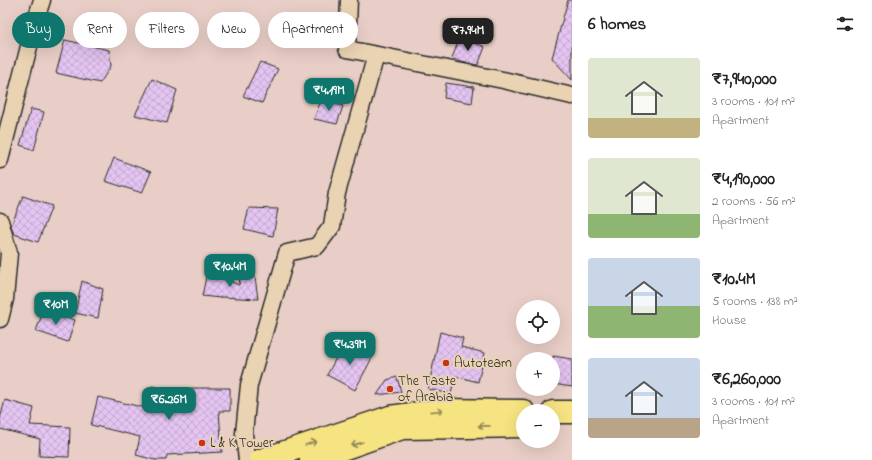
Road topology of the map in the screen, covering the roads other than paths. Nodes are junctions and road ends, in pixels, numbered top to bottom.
1 (42, 0) edge
2 (349, 0) edge
3 (376, 54) junction
4 (572, 96) edge
5 (0, 160) edge
6 (0, 221) edge
7 (0, 314) edge
8 (516, 411) edge
9 (560, 412) edge
10 (572, 412) edge
11 (560, 425) edge
12 (572, 425) edge
13 (516, 426) edge
14 (247, 460) edge
15 (261, 460) edge
16 (311, 460) edge

1 - 5 street
2 - 3 street
3 - 4 street
3 - 14 street
6 - 7 street
15 -> 8 main road
9 - 10 main road
11 - 12 main road
13 -> 16 main road

